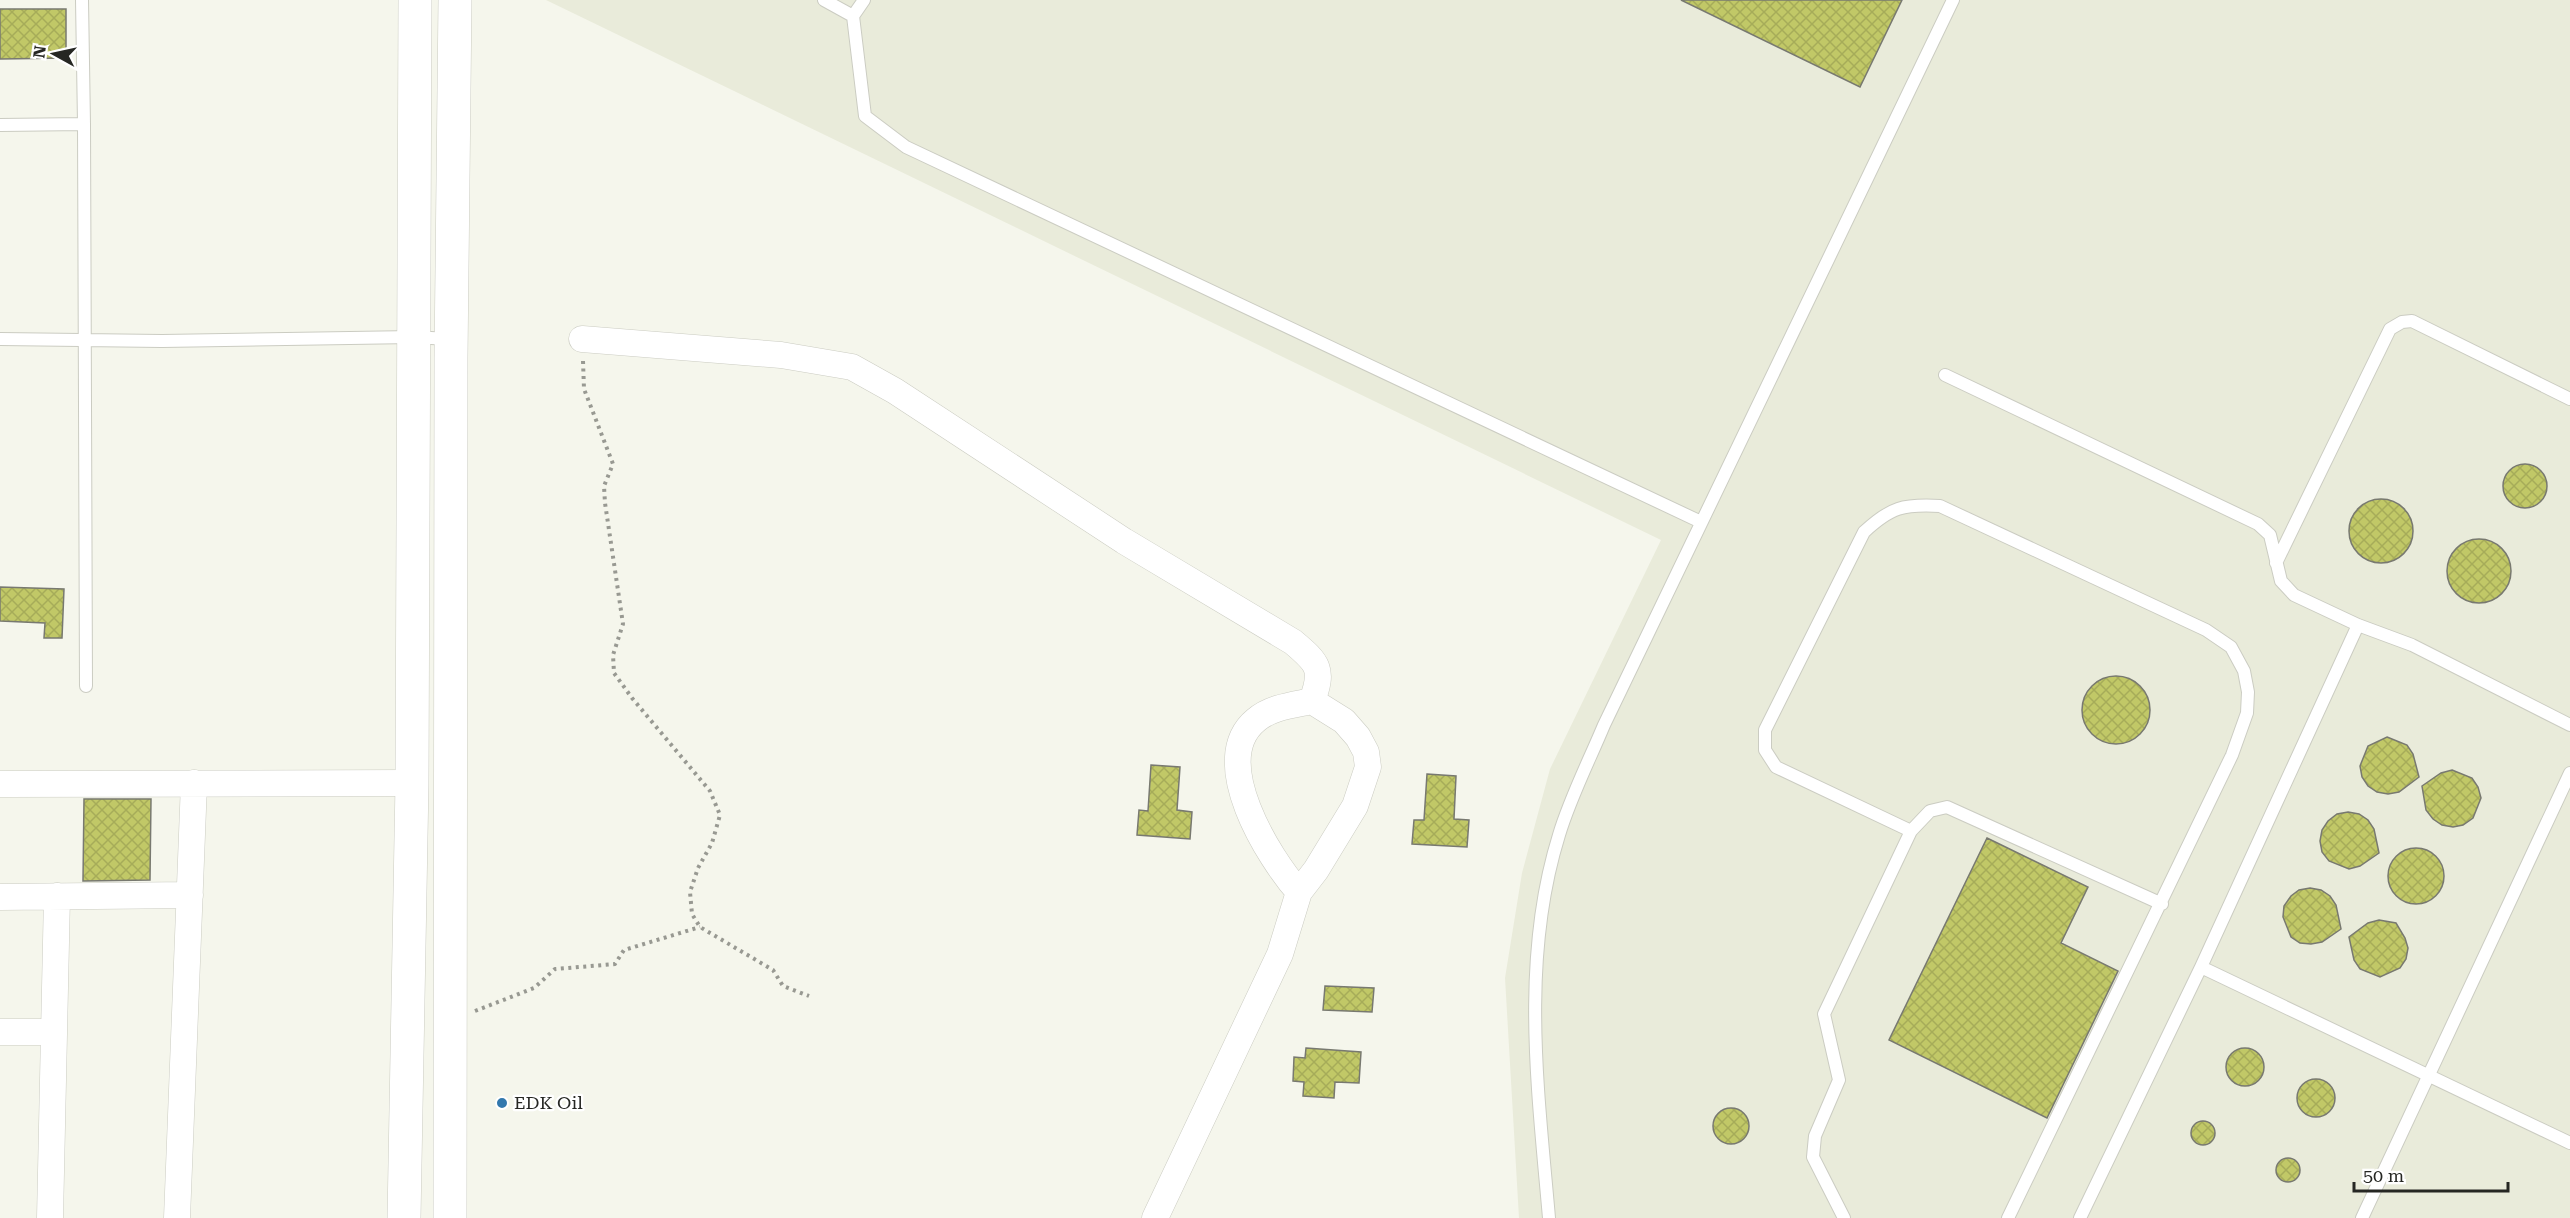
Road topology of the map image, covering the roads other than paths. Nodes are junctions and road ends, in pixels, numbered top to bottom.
1 (82, 0) edge
2 (415, 0) edge
3 (455, 0) edge
4 (824, 0) edge
5 (864, 0) edge
6 (1953, 0) edge
7 (853, 16) junction
8 (84, 124) junction
9 (0, 125) edge
10 (413, 337) junction
11 (0, 339) edge
12 (452, 339) junction
13 (582, 339) road end
14 (85, 340) junction
15 (1946, 375) dead end
16 (2570, 399) edge
17 (1701, 522) junction
18 (2276, 564) junction
19 (2358, 625) junction
20 (86, 686) dead end
21 (1312, 701) junction
22 (2570, 725) edge
23 (2570, 774) edge
24 (194, 783) junction
25 (412, 783) junction
26 (0, 784) edge
27 (1911, 831) junction
28 (1299, 892) junction
29 (57, 896) junction
30 (190, 896) junction
31 (0, 897) edge
32 (2162, 904) junction
33 (2201, 967) junction
34 (0, 1032) edge
35 (54, 1032) junction
36 (2429, 1075) junction
37 (2570, 1143) edge
38 (50, 1218) edge
39 (177, 1218) edge
40 (404, 1218) edge
41 (450, 1218) edge
42 (1155, 1218) edge
43 (1549, 1218) edge
44 (1844, 1218) edge
45 (2008, 1218) edge
46 (2080, 1218) edge
47 (2362, 1218) edge

1 - 8 lane
2 - 10 highway
3 - 12 highway
4 - 7 lane
5 - 7 lane
6 - 17 lane
7 - 17 lane
8 - 9 lane
8 - 14 lane
10 - 12 lane
10 - 14 lane
10 - 25 highway
11 - 14 lane
12 - 41 highway
13 - 21 street
14 - 20 lane
15 - 18 lane
16 - 18 lane
17 - 43 lane
18 - 19 lane
19 - 22 lane
19 - 33 lane
21 - 28 street
21 - 28 street
23 - 36 lane
24 - 25 street
24 - 26 street
24 - 30 street
25 - 40 highway
27 - 32 lane
27 - 32 lane
27 - 44 lane
28 - 42 street
29 - 30 street
29 - 31 street
29 - 35 street
30 - 39 street
32 - 45 lane
33 - 36 lane
33 - 46 lane
34 - 35 street
35 - 38 street
36 - 37 lane
36 - 47 lane

